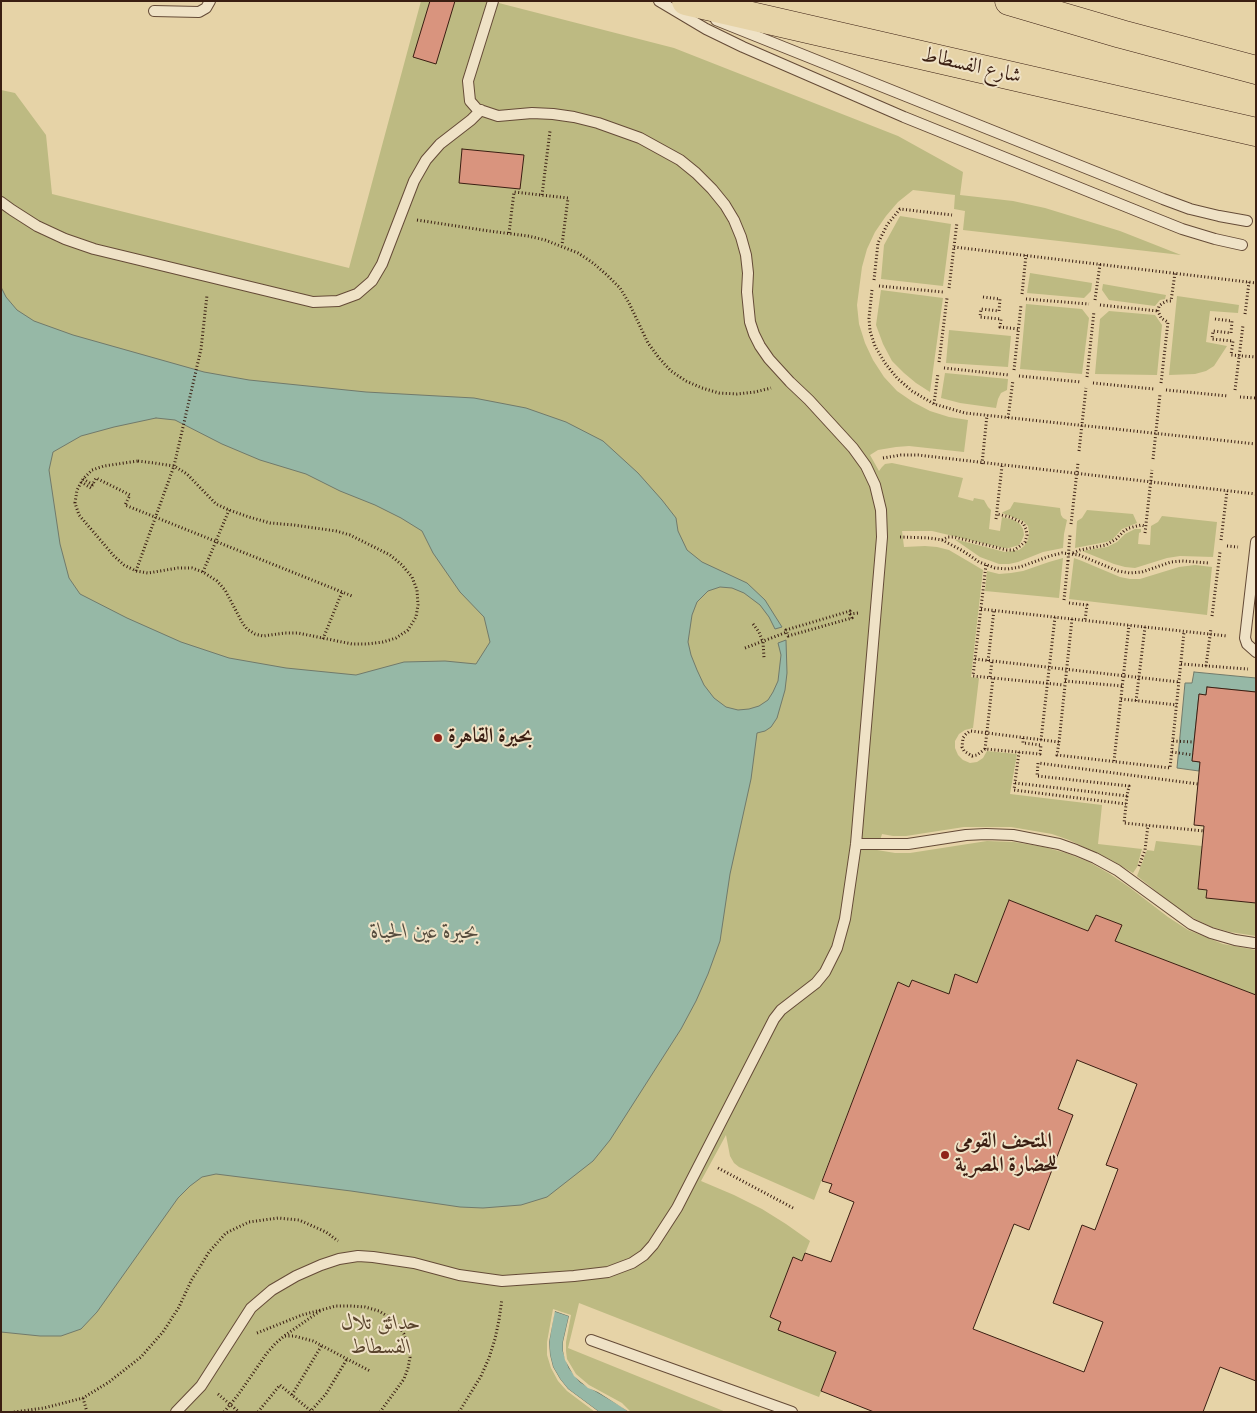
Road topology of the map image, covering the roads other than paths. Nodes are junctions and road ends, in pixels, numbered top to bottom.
1 (210, 1) edge
2 (493, 1) edge
3 (659, 1) edge
4 (668, 1) edge
5 (686, 1) edge
6 (1009, 1) edge
7 (154, 11) dead end
8 (1256, 70) edge
9 (481, 110) junction
10 (1256, 132) edge
11 (1, 202) edge
12 (1247, 221) dead end
13 (1242, 245) dead end
14 (1256, 542) edge
15 (1256, 652) edge
16 (856, 844) junction
17 (1254, 943) dead end
18 (591, 1340) dead end
19 (176, 1412) edge
20 (792, 1412) edge

1 - 7 lane
2 - 9 lane
3 - 13 lane
4 - 12 lane
5 - 10 main road, شارع الفسطاط
6 - 8 main road
9 - 11 lane
9 - 16 lane
14 - 15 lane
16 - 17 lane
16 - 19 lane
18 - 20 lane

